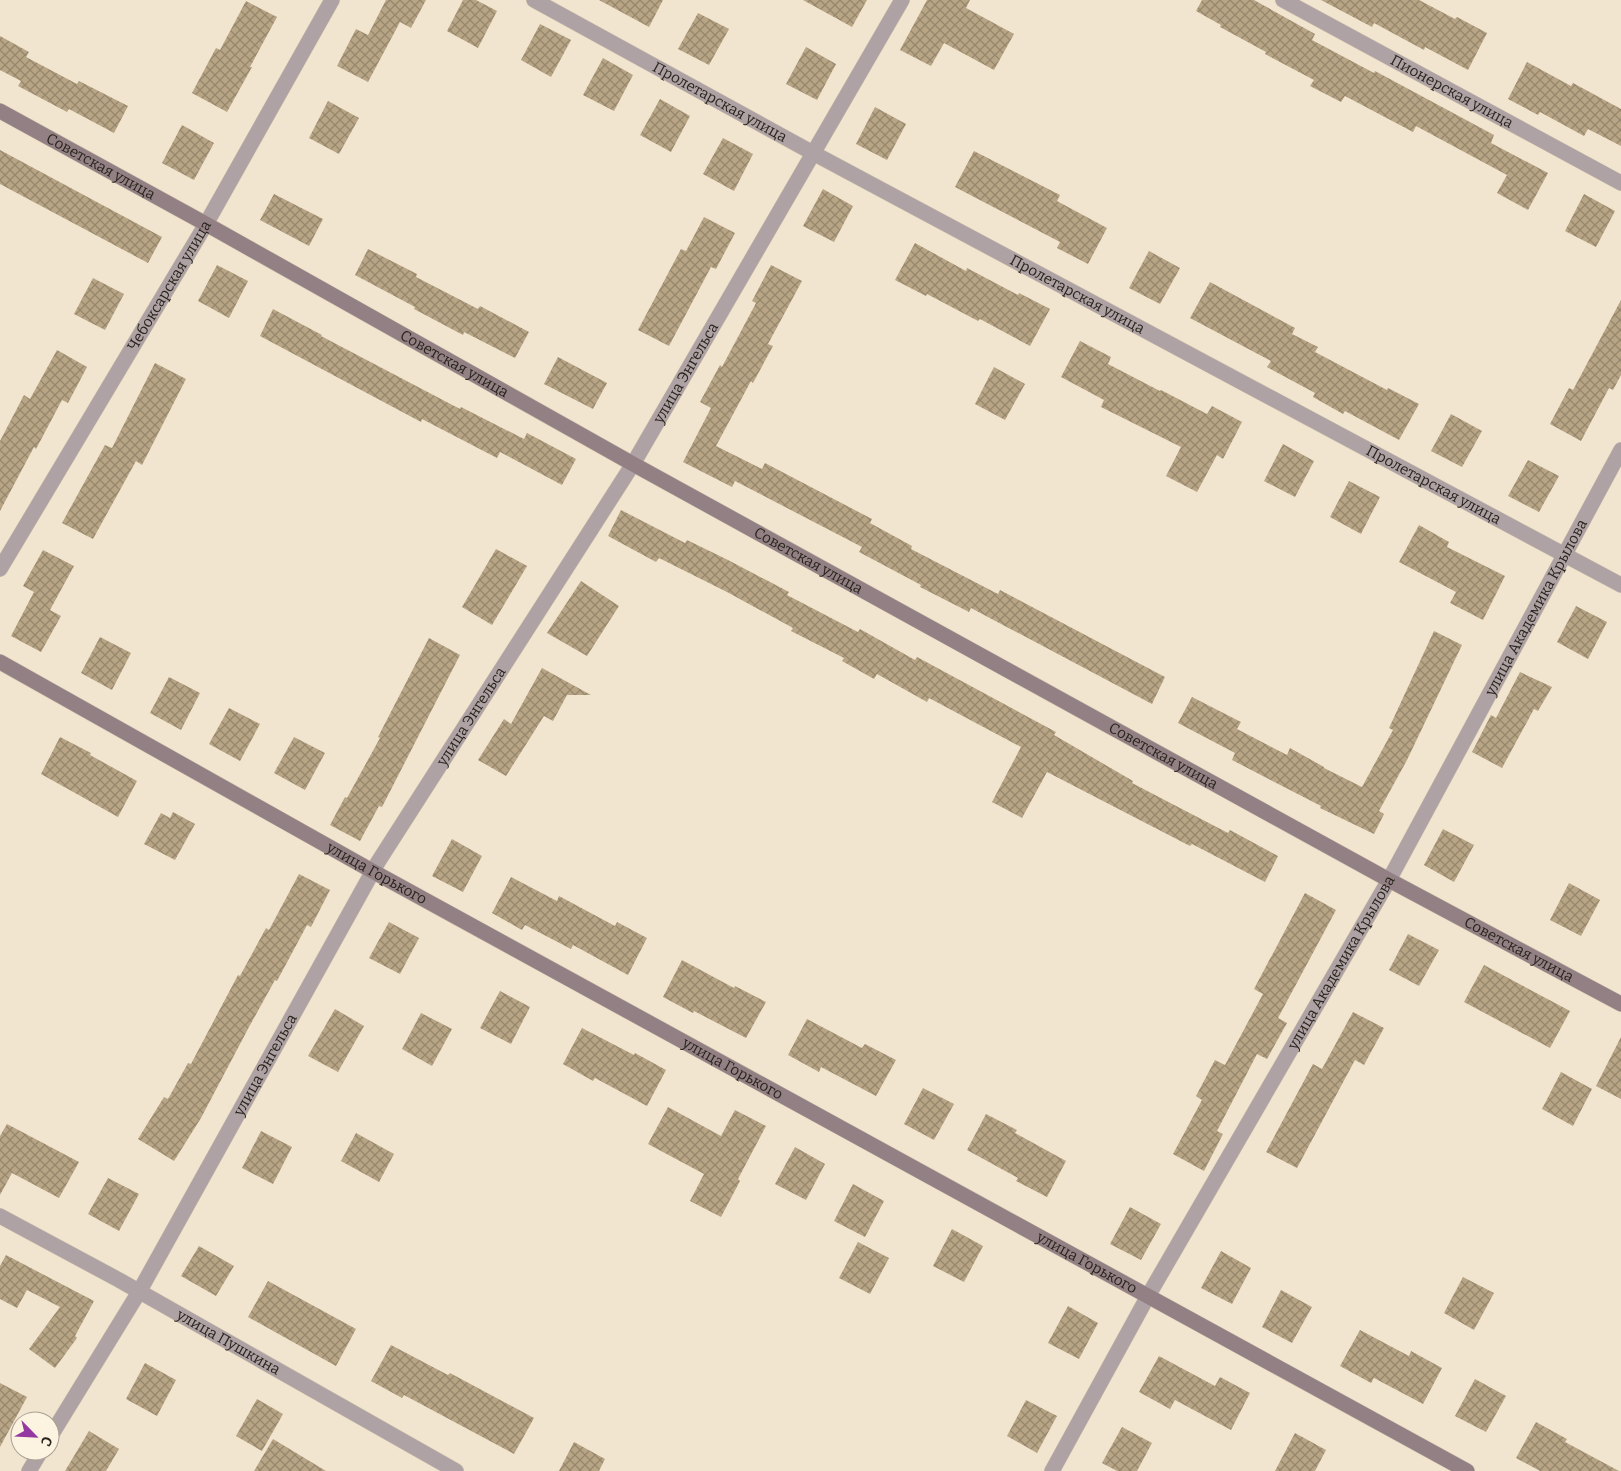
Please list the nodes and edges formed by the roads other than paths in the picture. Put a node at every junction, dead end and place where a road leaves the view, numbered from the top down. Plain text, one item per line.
1 (332, 0) edge
2 (534, 0) edge
3 (902, 0) edge
4 (1283, 0) edge
5 (0, 111) edge
6 (813, 152) junction
7 (1621, 183) edge
8 (206, 224) junction
9 (1621, 450) edge
10 (633, 464) junction
11 (1564, 554) junction
12 (0, 569) edge
13 (1621, 585) edge
14 (0, 662) edge
15 (374, 872) junction
16 (1389, 880) junction
17 (1621, 1004) edge
18 (0, 1216) edge
19 (139, 1292) junction
20 (1148, 1296) junction
21 (60, 1421) edge
22 (456, 1471) edge
23 (1052, 1471) edge
24 (1467, 1471) edge

1 - 8 street, Чебоксарская улица
2 - 6 street, Пролетарская улица
3 - 6 street, улица Энгельса
4 - 7 street, Пионерская улица
5 - 8 street, Советская улица
6 - 10 street, улица Энгельса
6 - 11 street, Пролетарская улица
8 - 10 street, Советская улица
8 - 12 street, Чебоксарская улица
9 - 11 street, улица Академика Крылова
10 - 15 street, улица Энгельса
10 - 16 street, Советская улица
11 - 13 street, Пролетарская улица
11 - 16 street, улица Академика Крылова
14 - 15 street, улица Горького
15 - 19 street, улица Энгельса
15 - 20 street, улица Горького
16 - 17 street, Советская улица
16 - 20 street, улица Академика Крылова
18 - 19 street, улица Пушкина
19 - 21 street, улица Энгельса
19 - 22 street, улица Пушкина
20 - 23 street, улица Академика Крылова
20 - 24 street, улица Горького

